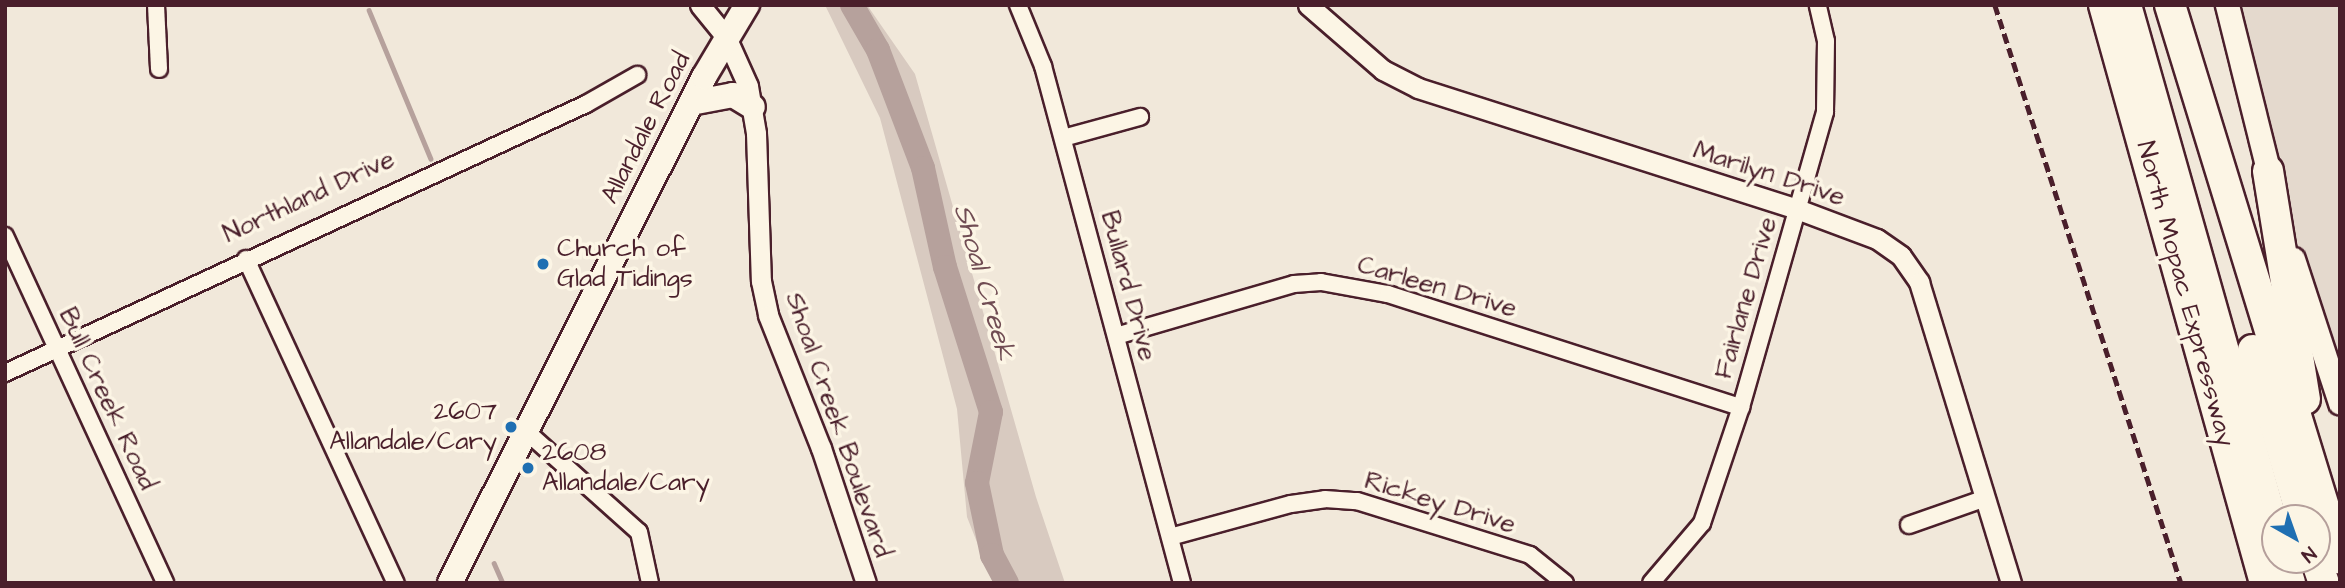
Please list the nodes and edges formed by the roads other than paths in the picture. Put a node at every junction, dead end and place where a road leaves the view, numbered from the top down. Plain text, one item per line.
1 (156, 5) edge
2 (700, 5) edge
3 (747, 5) edge
4 (1018, 5) edge
5 (1308, 5) edge
6 (1818, 5) edge
7 (2104, 5) edge
8 (2126, 5) edge
9 (2153, 5) edge
10 (2170, 5) edge
11 (2227, 5) edge
12 (726, 37) junction
13 (159, 69) dead end
14 (637, 75) dead end
15 (691, 103) junction
16 (753, 107) junction
17 (1140, 117) dead end
18 (1063, 138) junction
19 (2268, 171) junction
20 (1797, 209) junction
21 (5, 236) edge
22 (246, 259) junction
23 (1116, 336) junction
24 (57, 349) junction
25 (5, 373) edge
26 (2340, 403) edge
27 (1741, 407) junction
28 (527, 432) junction
29 (2319, 489) junction
30 (1983, 499) junction
31 (2266, 504) edge
32 (2298, 504) edge
33 (1909, 525) dead end
34 (1170, 537) junction
35 (2340, 559) edge
36 (165, 583) edge
37 (396, 583) edge
38 (450, 583) edge
39 (650, 583) edge
40 (866, 583) edge
41 (1182, 583) edge
42 (1565, 583) edge
43 (1651, 583) edge
44 (2011, 583) edge
45 (2265, 583) edge

1 - 13 street
2 - 12 street, Shoal Creek Boulevard
3 - 12 main road
4 - 18 street, Bullard Drive
5 - 20 street, Marilyn Drive
6 - 20 street, Fairlane Drive
7 - 45 highway, North Mopac Expressway
8 - 31 highway
9 - 32 highway
10 - 29 highway
11 - 19 main road
12 - 15 main road, Allandale Road
12 - 16 street, Shoal Creek Boulevard
14 - 22 street, Northland Drive
15 - 16 main road
15 - 28 main road, Allandale Road
16 - 40 street, Shoal Creek Boulevard
17 - 18 street
18 - 23 street, Bullard Drive
19 - 26 main road
19 - 29 highway
20 - 27 street, Fairlane Drive
20 - 30 street, Marilyn Drive
21 - 24 street, Bull Creek Road
22 - 24 street, Northland Drive
22 - 37 street
23 - 27 street, Carleen Drive
23 - 34 street, Bullard Drive
24 - 25 street, Northland Drive
24 - 36 street, Bull Creek Road
27 - 43 street, Fairlane Drive
28 - 38 main road, Allandale Road
28 - 39 street
29 - 35 highway
30 - 33 street
30 - 44 street, Marilyn Drive
34 - 41 street, Bullard Drive
34 - 42 street, Rickey Drive

